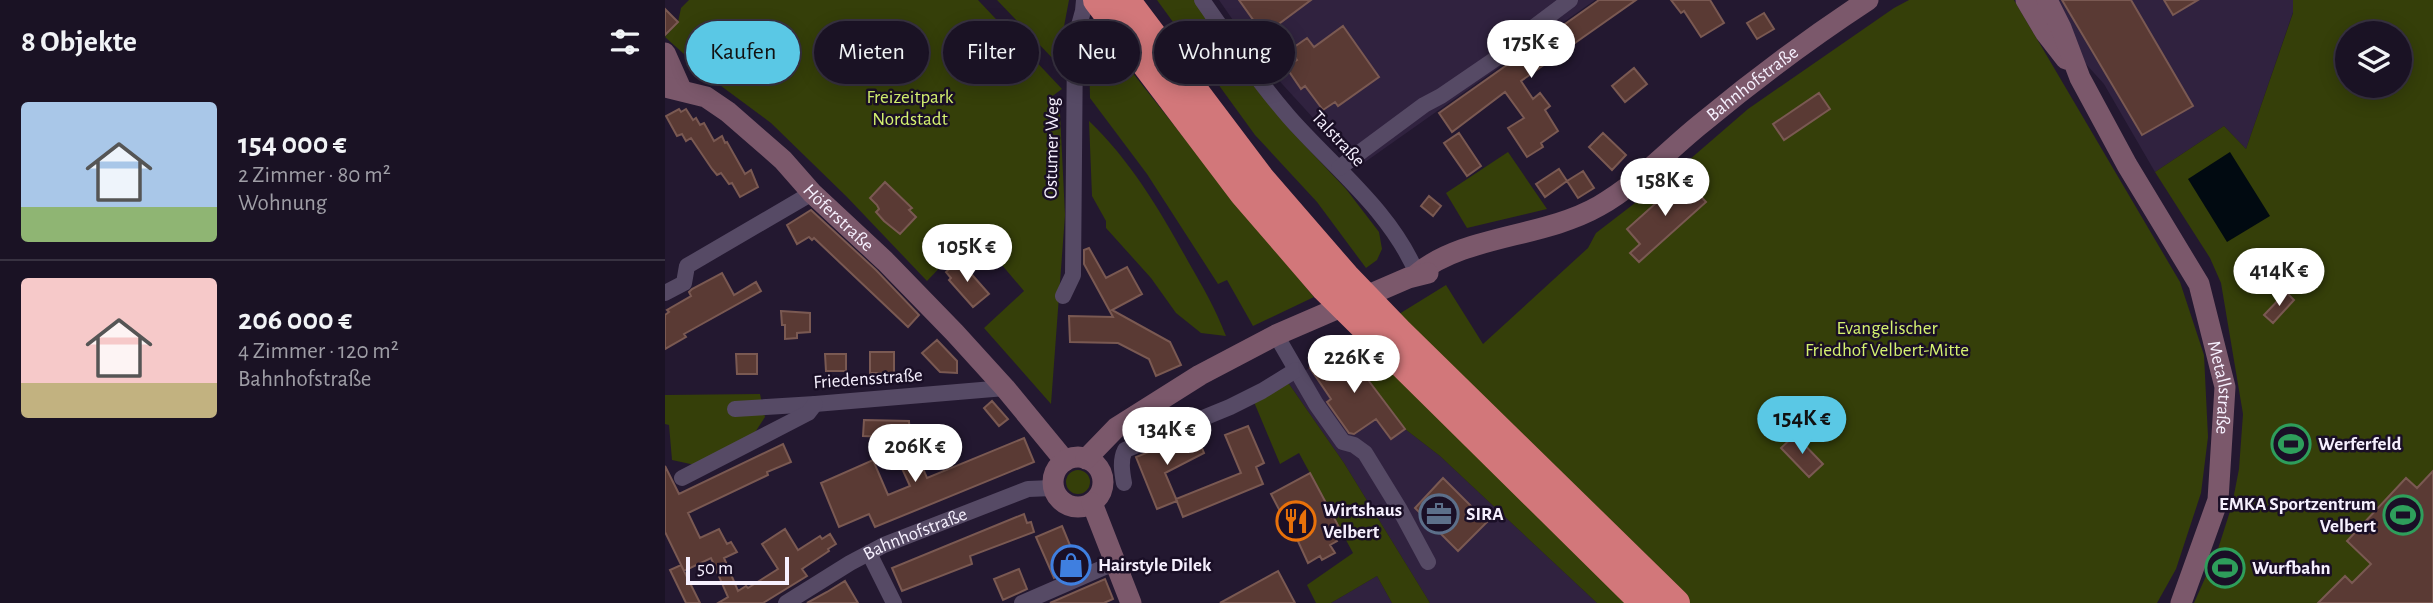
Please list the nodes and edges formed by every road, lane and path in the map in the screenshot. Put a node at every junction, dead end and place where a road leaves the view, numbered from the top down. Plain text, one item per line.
1 (1084, 0) edge
2 (1097, 0) edge
3 (1126, 0) edge
4 (1202, 0) edge
5 (1570, 0) edge
6 (1868, 0) edge
7 (2026, 0) edge
8 (2047, 0) edge
9 (665, 53) edge
10 (2080, 78) junction
11 (673, 88) edge
12 (1339, 168) junction
13 (812, 192) junction
14 (1417, 274) junction
15 (1335, 282) junction
16 (665, 293) edge
17 (1063, 296) dead end
18 (1276, 335) junction
19 (1387, 336) junction
20 (1296, 370) junction
21 (1005, 388) junction
22 (815, 404) junction
23 (735, 409) dead end
24 (1083, 464) junction
25 (682, 478) dead end
26 (1124, 483) dead end
27 (1052, 488) junction
28 (1092, 503) junction
29 (869, 553) junction
30 (1428, 562) dead end
31 (1114, 563) junction
32 (2180, 601) edge
33 (786, 603) edge
34 (894, 603) edge
35 (1022, 603) edge
36 (1131, 603) edge
37 (1644, 603) edge
38 (1676, 603) edge

1 - 17 street, Ostumer Weg
2 - 15 highway
3 - 15 highway
4 - 12 street, Talstraße
5 - 12 street
6 - 14 street, Bahnhofstraße
7 - 10 street, Metallstraße
8 - 10 street, Metallstraße
9 - 11 street, Höferstraße
10 - 32 street, Metallstraße
11 - 13 street, Höferstraße
12 - 14 street, Talstraße
13 - 16 street
13 - 21 street, Höferstraße
14 - 18 street, Bahnhofstraße
15 - 19 highway
18 - 20 street
18 - 24 street, Bahnhofstraße
19 - 37 highway
19 - 38 highway
20 - 26 street
20 - 30 street
21 - 22 street, Friedensstraße
21 - 24 street, Höferstraße
22 - 23 street, Friedensstraße
22 - 25 street
24 - 27 street
24 - 28 street
27 - 28 street
27 - 29 street, Bahnhofstraße
28 - 31 street
29 - 33 street, Bahnhofstraße
29 - 34 street
31 - 35 street
31 - 36 street

